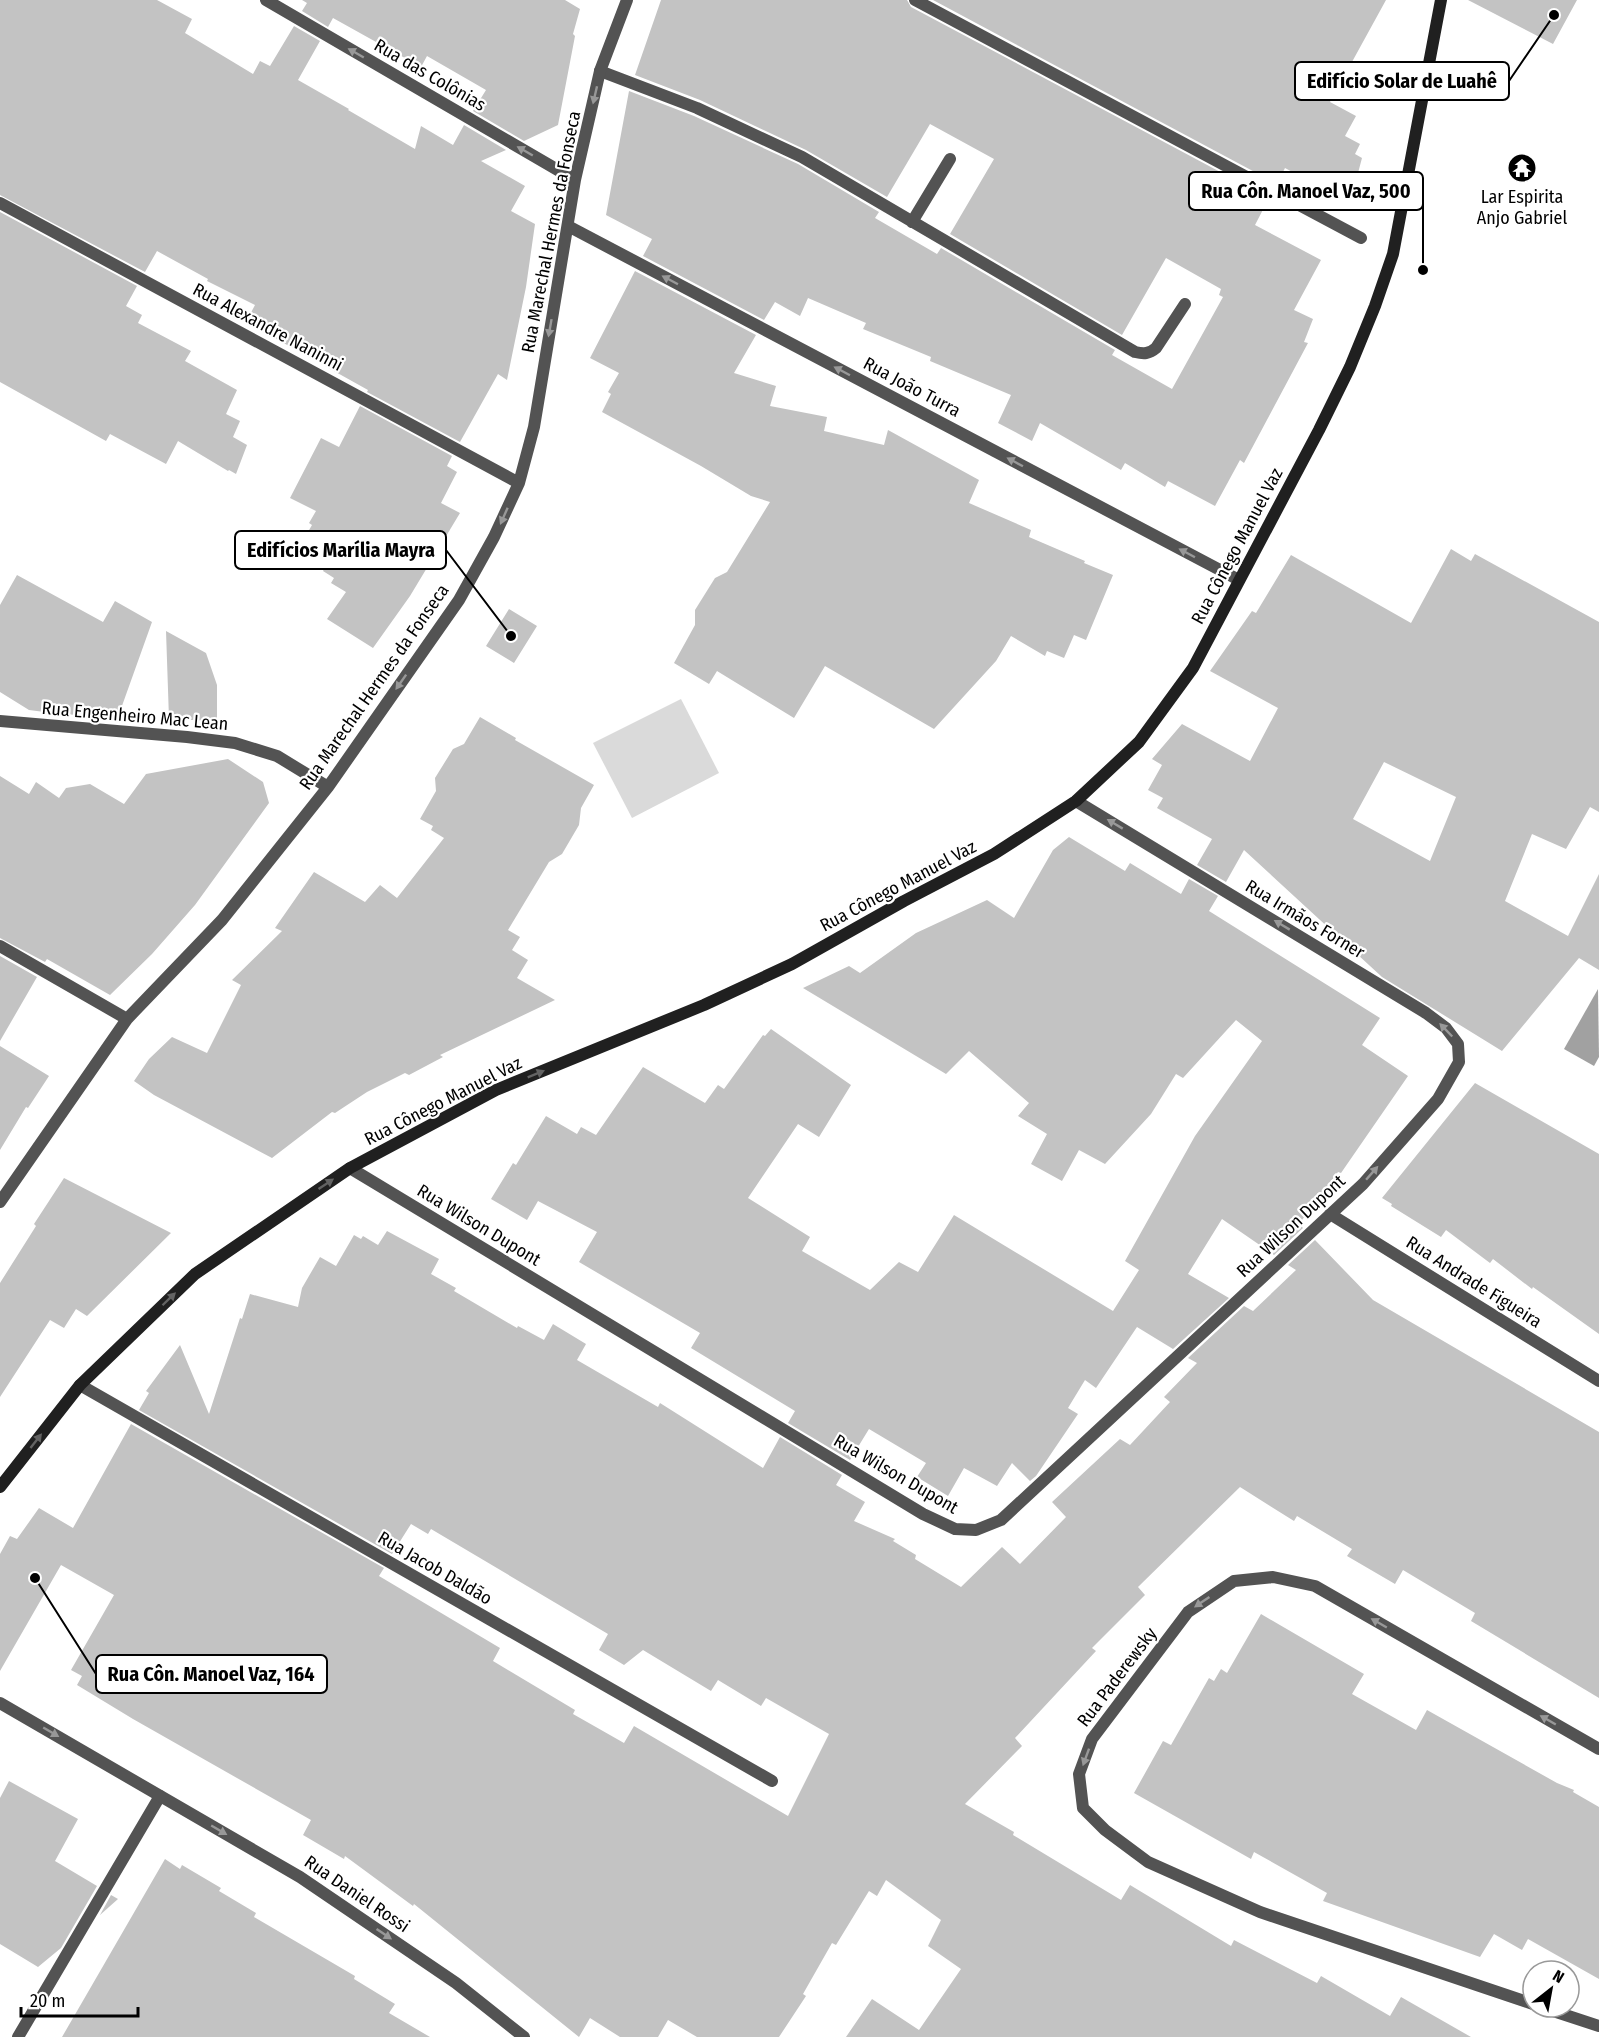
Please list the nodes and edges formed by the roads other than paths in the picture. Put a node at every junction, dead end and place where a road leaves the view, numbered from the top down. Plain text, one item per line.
1 (266, 0) edge
2 (627, 0) edge
3 (915, 0) edge
4 (1441, 0) edge
5 (600, 71) junction
6 (950, 159) dead end
7 (576, 180) junction
8 (0, 203) edge
9 (912, 222) junction
10 (568, 226) junction
11 (1361, 237) dead end
12 (1185, 304) dead end
13 (519, 483) junction
14 (1239, 580) junction
15 (0, 721) edge
16 (328, 786) junction
17 (1076, 801) junction
18 (0, 946) edge
19 (127, 1019) junction
20 (1437, 1099) joint
21 (350, 1168) junction
22 (0, 1202) edge
23 (1330, 1214) junction
24 (1599, 1381) edge
25 (80, 1385) junction
26 (0, 1487) edge
27 (0, 1702) edge
28 (1599, 1749) edge
29 (772, 1781) dead end
30 (160, 1796) junction
31 (1521, 2000) edge
32 (1578, 2019) edge
33 (1599, 2026) edge
34 (18, 2037) edge
35 (524, 2037) edge

7 -> 1 street, Rua das Colônias
2 - 5 street, Rua Marechal Hermes da Fonseca
3 - 11 street
4 - 14 street, Rua Cônego Manuel Vaz
5 -> 7 street, Rua Marechal Hermes da Fonseca
5 - 9 street
6 - 9 street
7 - 10 street, Rua Marechal Hermes da Fonseca
8 - 13 street, Rua Alexandre Naninni
9 - 12 street
10 -> 13 street, Rua Marechal Hermes da Fonseca
14 -> 10 street, Rua João Turra
13 -> 16 street, Rua Marechal Hermes da Fonseca
14 - 17 street, Rua Cônego Manuel Vaz
15 - 16 street, Rua Engenheiro Mac Lean
16 - 19 street, Rua Marechal Hermes da Fonseca
20 -> 17 street, Rua Irmãos Forner
21 -> 17 street, Rua Cônego Manuel Vaz
18 - 19 street
19 - 22 street, Rua Marechal Hermes da Fonseca
23 -> 20 street, Rua Wilson Dupont
21 - 23 street, Rua Wilson Dupont
25 -> 21 street, Rua Cônego Manuel Vaz
23 - 24 street, Rua Andrade Figueira
26 -> 25 street, Rua Cônego Manuel Vaz
25 - 29 street, Rua Jacob Daldão
27 -> 30 street, Rua Daniel Rossi
28 -> 31 street, Rua Paderewsky
30 - 34 street
30 -> 35 street, Rua Daniel Rossi
32 - 33 street

